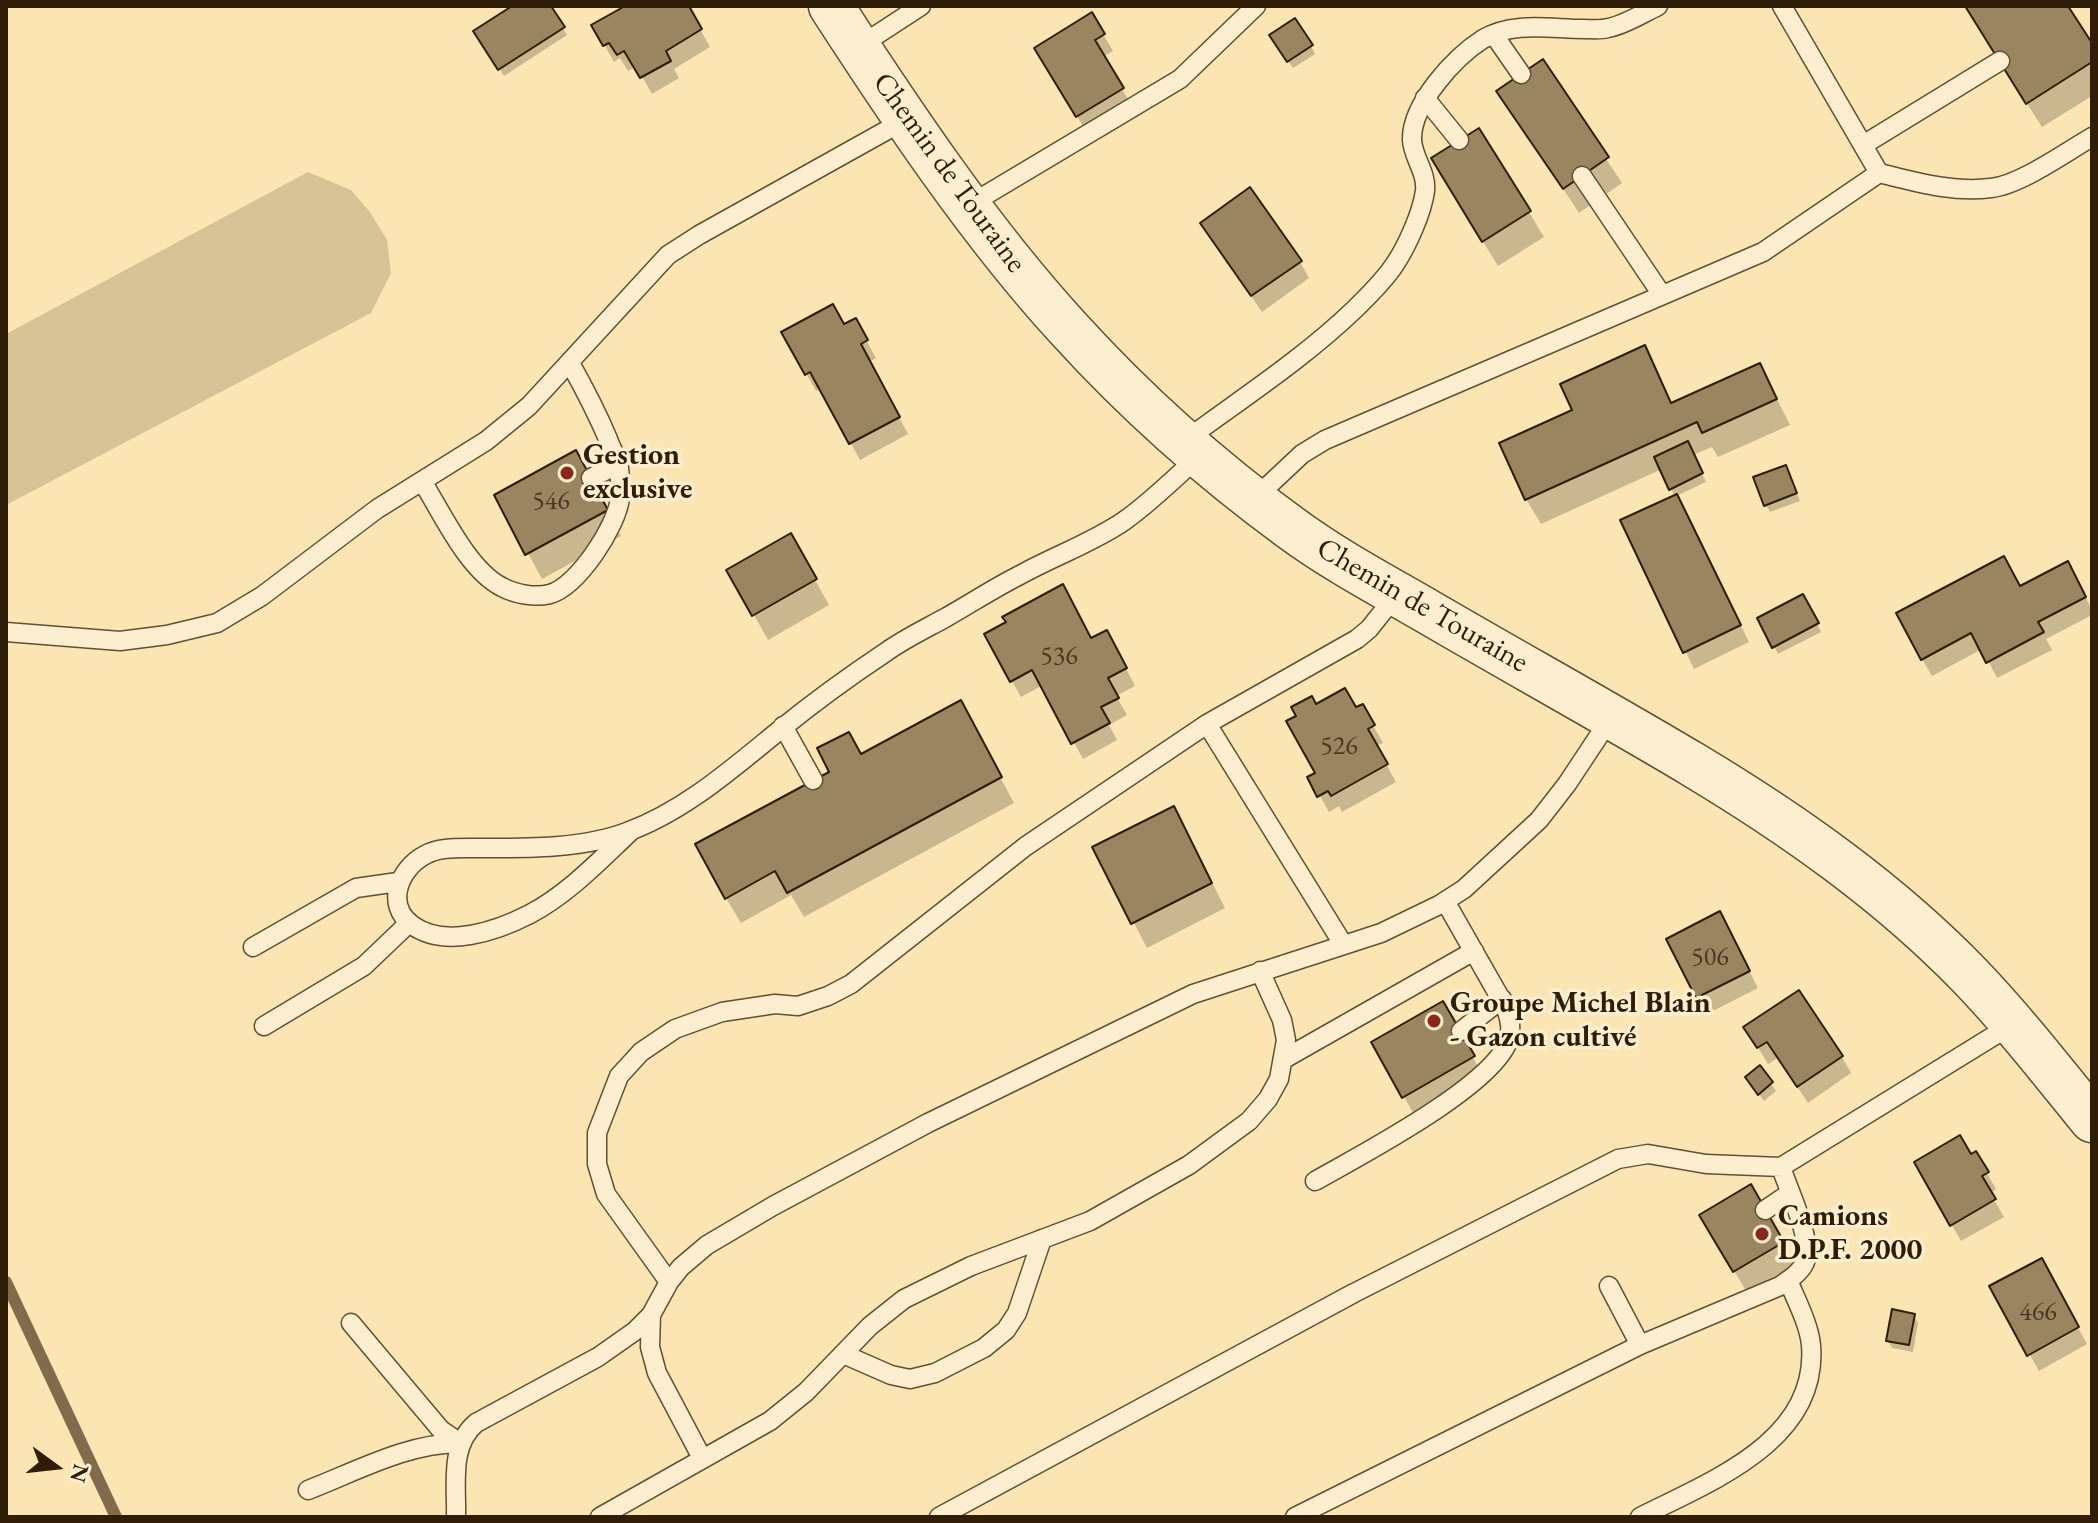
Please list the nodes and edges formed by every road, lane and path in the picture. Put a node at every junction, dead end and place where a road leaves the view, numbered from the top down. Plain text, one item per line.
1 (831, 6) edge
2 (921, 6) edge
3 (1256, 6) edge
4 (1658, 6) edge
5 (1782, 6) edge
6 (1494, 35) junction
7 (858, 47) junction
8 (2000, 61) dead end
9 (1521, 74) dead end
10 (1425, 98) junction
11 (907, 119) junction
12 (2092, 137) edge
13 (1459, 140) dead end
14 (1863, 145) junction
15 (1879, 173) junction
16 (1582, 176) dead end
17 (969, 205) junction
18 (1662, 295) junction
19 (570, 363) junction
20 (1191, 449) junction
21 (619, 464) junction
22 (591, 478) dead end
23 (422, 481) junction
24 (1253, 500) junction
25 (1397, 594) junction
26 (6, 632) edge
27 (1612, 716) junction
28 (1207, 724) junction
29 (783, 726) junction
30 (813, 780) dead end
31 (630, 832) junction
32 (398, 882) junction
33 (1445, 901) junction
34 (409, 923) junction
35 (1343, 944) junction
36 (253, 947) dead end
37 (1474, 951) junction
38 (1260, 971) junction
39 (1502, 999) junction
40 (2013, 1024) junction
41 (264, 1026) dead end
42 (1461, 1031) dead end
43 (1284, 1059) junction
44 (2092, 1120) edge
45 (1781, 1167) junction
46 (1315, 1181) dead end
47 (1790, 1193) junction
48 (1765, 1210) dead end
49 (1042, 1239) junction
50 (1788, 1280) junction
51 (669, 1282) junction
52 (1609, 1286) dead end
53 (651, 1315) junction
54 (351, 1323) dead end
55 (1640, 1345) junction
56 (843, 1354) junction
57 (460, 1443) junction
58 (702, 1458) junction
59 (308, 1490) dead end
60 (456, 1517) edge
61 (600, 1517) edge
62 (939, 1517) edge
63 (1295, 1517) edge
64 (1640, 1517) edge

1 - 7 street, Chemin de Touraine
2 - 7 lane
3 - 17 lane
4 - 6 lane
5 - 14 lane
6 - 9 lane
6 - 10 lane
7 - 11 street, Chemin de Touraine
8 - 14 lane
10 - 13 lane
10 - 20 lane
11 - 17 street, Chemin de Touraine
11 - 19 lane
12 - 15 lane
14 - 15 lane
15 - 18 lane
16 - 18 lane
17 - 20 street, Chemin de Touraine
18 - 24 lane
19 - 21 lane
19 - 23 lane
20 - 24 street, Chemin de Touraine
20 - 29 lane
21 - 22 lane
21 - 23 lane
23 - 26 lane
24 - 25 street, Chemin de Touraine
25 - 27 street, Chemin de Touraine
25 - 28 lane
27 - 33 lane
27 - 40 street, Chemin de Touraine
28 - 35 lane
28 - 51 lane
29 - 30 lane
29 - 31 lane
31 - 32 lane
31 - 34 lane
32 - 34 lane
32 - 36 lane
33 - 35 lane
33 - 37 lane
34 - 41 lane
35 - 38 lane
37 - 39 lane
37 - 43 lane
38 - 43 lane
38 - 51 lane
39 - 42 lane
39 - 46 lane
40 - 44 street, Chemin de Touraine
40 - 45 lane
43 - 49 lane
45 - 47 lane
45 - 62 lane
47 - 48 lane
47 - 50 lane
49 - 56 lane
49 - 56 lane
50 - 55 lane
50 - 64 lane
51 - 53 lane
52 - 55 lane
53 - 57 lane
53 - 58 lane
54 - 57 lane
55 - 63 lane
56 - 58 lane
57 - 59 lane
57 - 60 lane
58 - 61 lane

